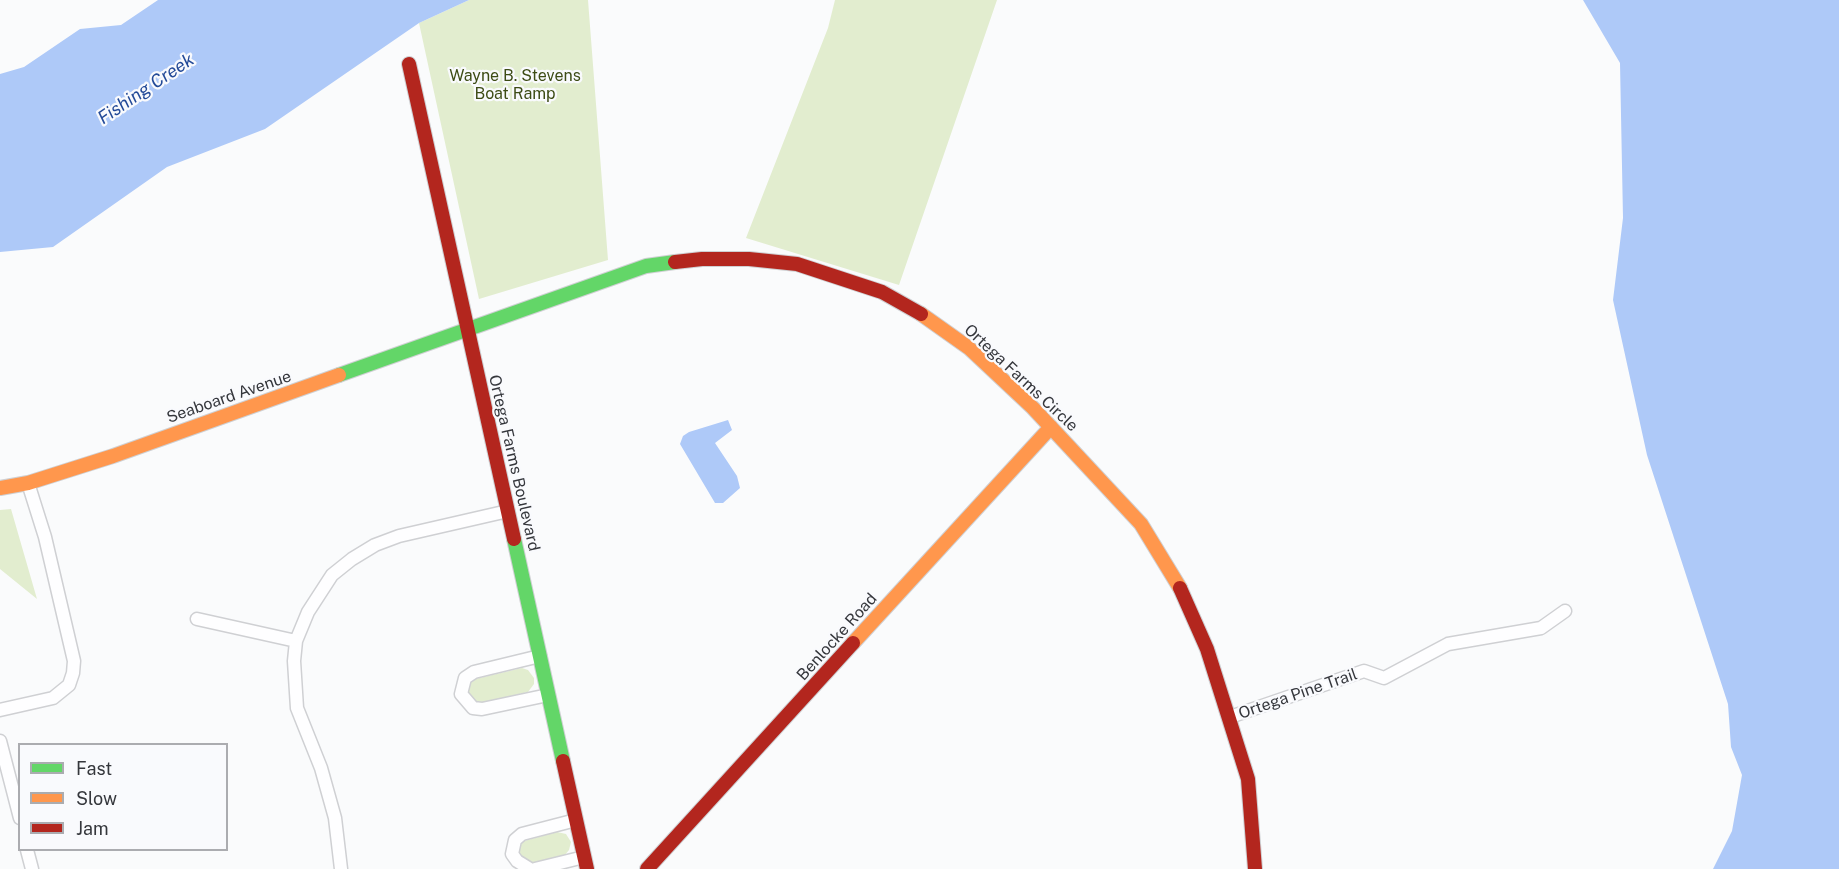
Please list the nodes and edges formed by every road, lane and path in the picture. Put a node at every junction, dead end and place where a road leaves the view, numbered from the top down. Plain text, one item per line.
1 (409, 64) dead end
2 (468, 331) junction
3 (1051, 426) junction
4 (28, 483) junction
5 (0, 488) edge
6 (508, 511) junction
7 (1565, 611) dead end
8 (197, 619) dead end
9 (296, 641) junction
10 (540, 656) junction
11 (548, 695) junction
12 (0, 710) edge
13 (1230, 717) junction
14 (0, 741) edge
15 (18, 810) edge
16 (576, 820) junction
17 (28, 851) edge
18 (585, 863) edge
19 (32, 869) edge
20 (340, 869) edge
21 (530, 869) edge
22 (535, 869) edge
23 (646, 869) edge
24 (1254, 869) edge

1 - 2 street, Ortega Farms Boulevard
2 - 3 street, Ortega Farms Circle
2 - 4 street, Seaboard Avenue
2 - 6 street, Ortega Farms Boulevard
3 - 13 street, Ortega Farms Circle
3 - 23 street, Benlocke Road
4 - 5 street, Seaboard Avenue
4 - 12 street
6 - 9 street
6 - 10 street, Ortega Farms Boulevard
7 - 13 street, Ortega Pine Trail
8 - 9 street
9 - 20 street
10 - 11 street, Ortega Farms Boulevard
10 - 11 street
11 - 16 street, Ortega Farms Boulevard
13 - 24 street, Ortega Farms Circle
14 - 15 street
16 - 18 street, Ortega Farms Boulevard
16 - 21 street
17 - 19 street
18 - 22 street

